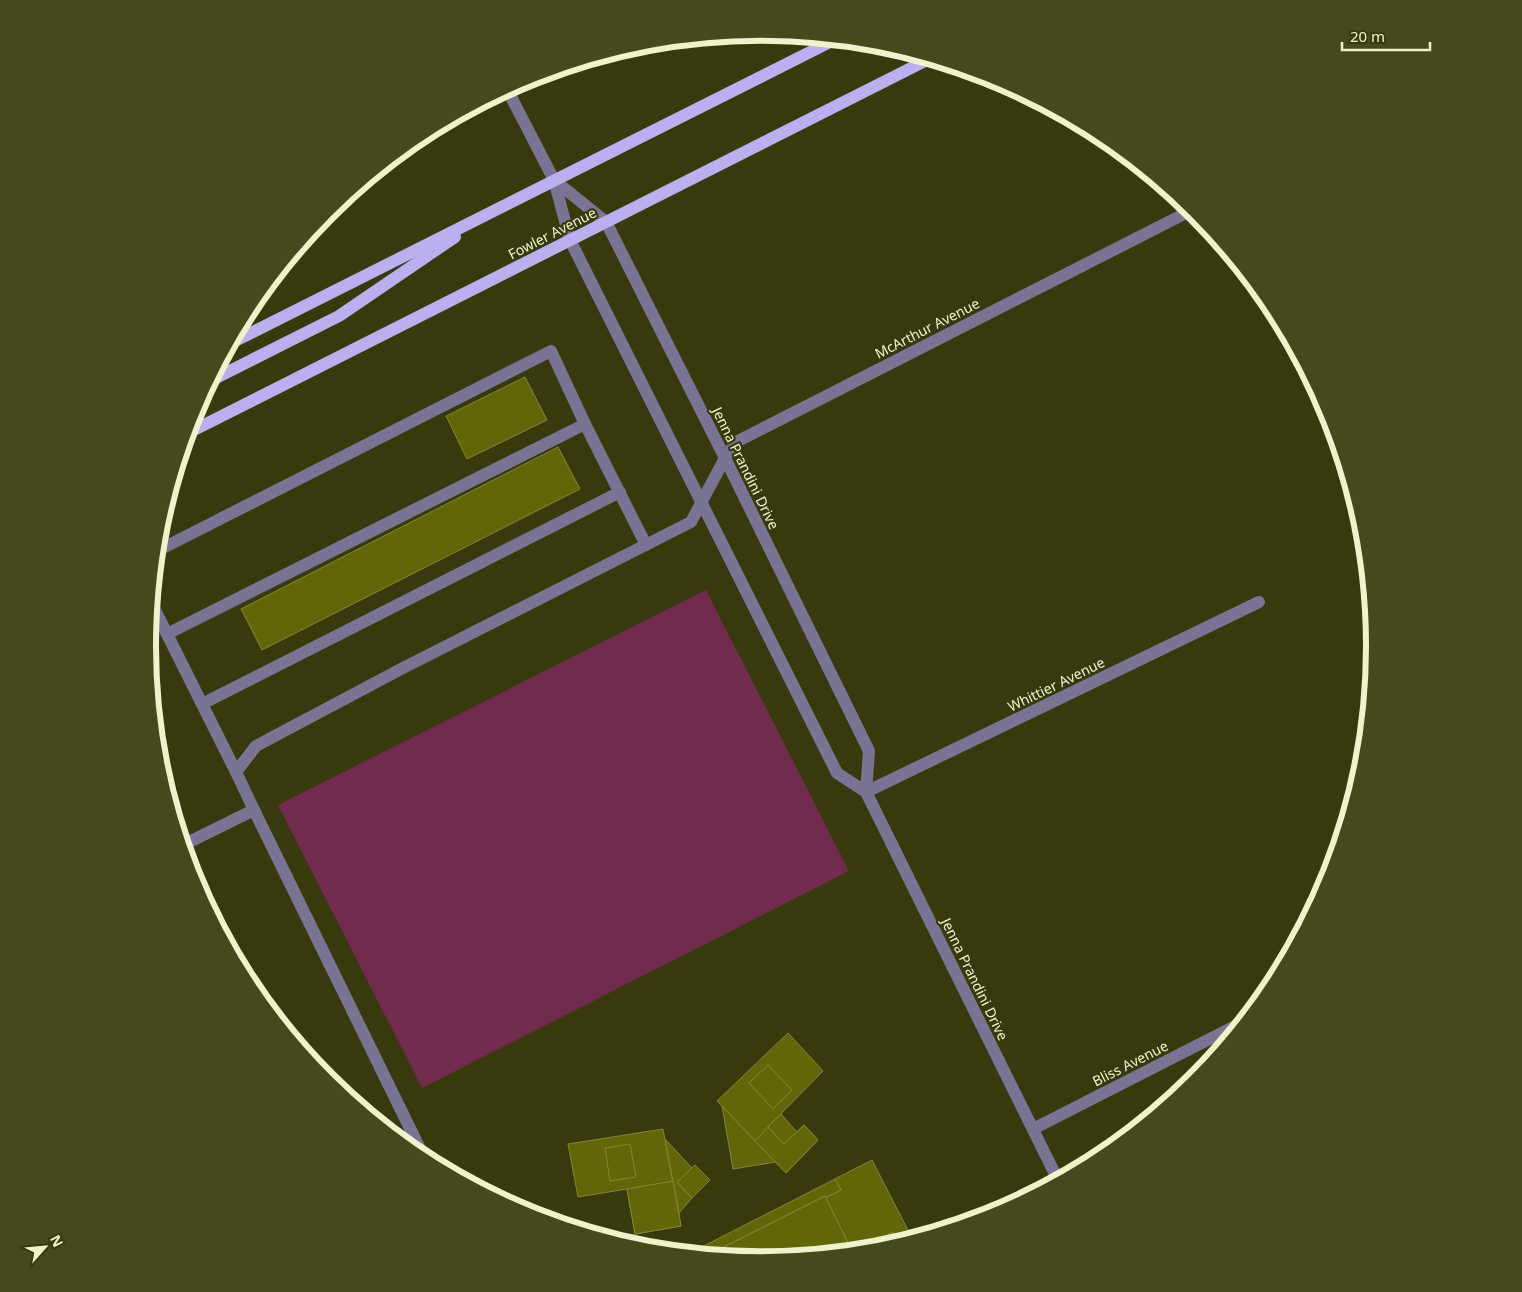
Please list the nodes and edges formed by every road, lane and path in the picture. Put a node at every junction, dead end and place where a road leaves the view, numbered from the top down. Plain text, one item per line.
1 (824, 45) edge
2 (921, 63) edge
3 (511, 96) edge
4 (554, 180) junction
5 (498, 208) junction
6 (1185, 214) edge
7 (606, 222) junction
8 (570, 240) junction
9 (241, 337) edge
10 (221, 376) edge
11 (585, 424) junction
12 (197, 429) edge
13 (725, 458) junction
14 (620, 492) junction
15 (702, 500) junction
16 (646, 545) junction
17 (165, 547) edge
18 (1258, 602) dead end
19 (158, 615) edge
20 (167, 634) junction
21 (202, 704) junction
22 (236, 772) junction
23 (866, 792) junction
24 (254, 810) junction
25 (189, 842) edge
26 (1229, 1029) edge
27 (1033, 1129) junction
28 (417, 1144) edge
29 (1055, 1174) edge

1 - 4 main road
2 - 7 main road, Fowler Avenue
3 - 4 street
4 - 5 main road
4 - 7 street, Jenna Prandini Drive
4 - 8 street
5 - 9 main road
5 - 10 main road
6 - 13 street, McArthur Avenue
7 - 8 main road, Fowler Avenue
7 - 13 street, Jenna Prandini Drive
8 - 12 main road, Fowler Avenue
8 - 15 street
11 - 14 street
11 - 17 street
11 - 20 street
13 - 15 street, McArthur Avenue
13 - 23 street, Jenna Prandini Drive
14 - 16 street
14 - 21 street
15 - 16 street, McArthur Avenue
15 - 23 street
16 - 22 street, McArthur Avenue
18 - 23 street, Whittier Avenue
19 - 20 street
20 - 21 street
21 - 22 street
22 - 24 street
23 - 27 street, Jenna Prandini Drive
24 - 25 street
24 - 28 street
26 - 27 street, Bliss Avenue
27 - 29 street, Jenna Prandini Drive

